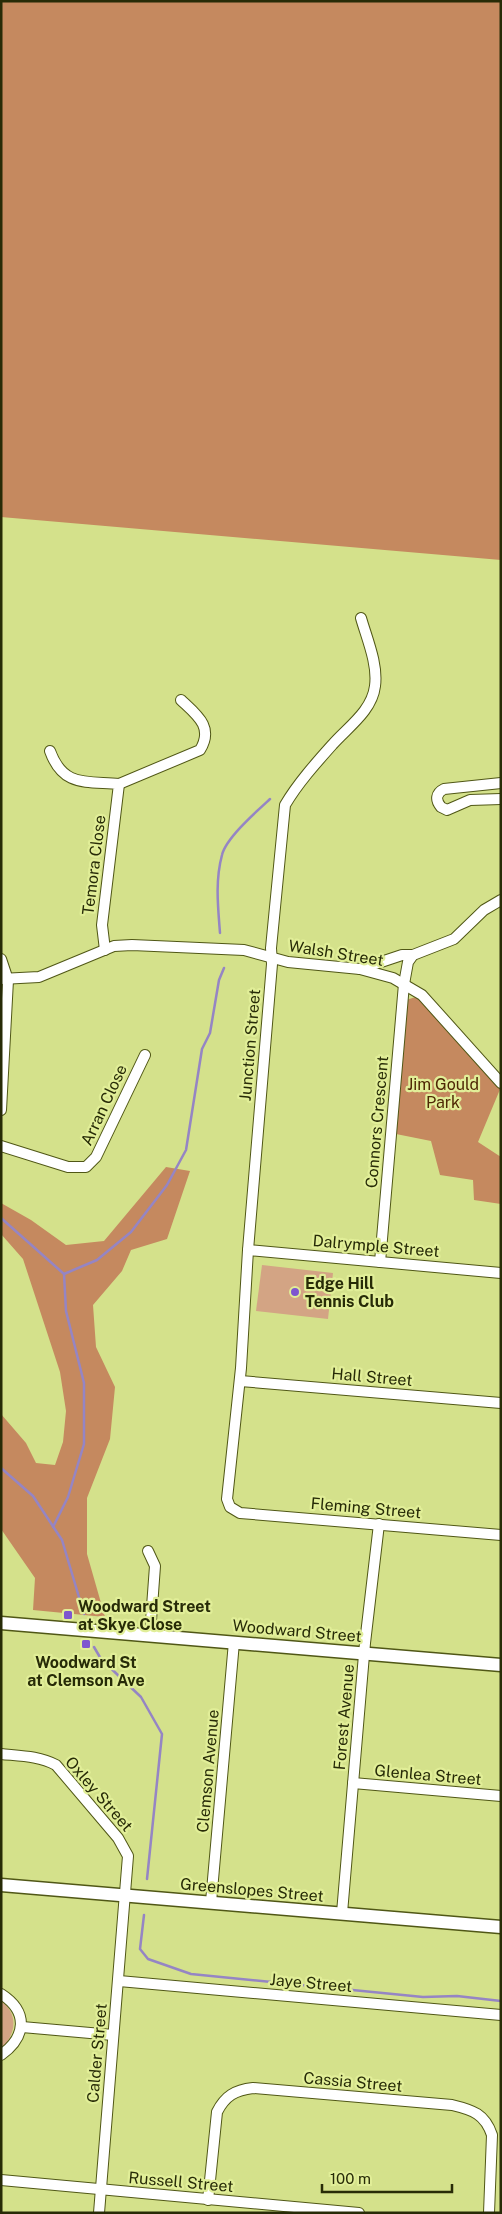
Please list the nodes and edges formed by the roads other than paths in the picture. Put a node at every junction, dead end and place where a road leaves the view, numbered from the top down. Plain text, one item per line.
1 (360, 618) dead end
2 (181, 700) dead end
3 (50, 751) dead end
4 (501, 783) edge
5 (119, 784) junction
6 (501, 799) edge
7 (501, 900) edge
8 (105, 950) junction
9 (413, 955) junction
10 (272, 957) junction
11 (1, 959) edge
12 (360, 969) junction
13 (5, 979) edge
14 (404, 984) junction
15 (145, 1055) dead end
16 (501, 1083) edge
17 (1, 1110) edge
18 (1, 1146) edge
19 (248, 1250) junction
20 (380, 1262) junction
21 (501, 1272) edge
22 (240, 1380) junction
23 (501, 1403) edge
24 (230, 1506) joint
25 (379, 1524) junction
26 (501, 1535) edge
27 (148, 1551) dead end
28 (1, 1623) edge
29 (150, 1634) junction
30 (234, 1642) junction
31 (364, 1653) junction
32 (501, 1665) edge
33 (1, 1754) edge
34 (353, 1783) junction
35 (501, 1796) edge
36 (1, 1885) edge
37 (126, 1895) junction
38 (211, 1902) junction
39 (342, 1913) junction
40 (501, 1927) edge
41 (119, 1980) junction
42 (1, 1994) edge
43 (501, 2015) edge
44 (22, 2027) junction
45 (114, 2035) junction
46 (1, 2055) edge
47 (1, 2180) edge
48 (101, 2190) junction
49 (208, 2200) junction
50 (343, 2212) edge
51 (99, 2213) edge
52 (359, 2213) edge
53 (489, 2213) edge

1 - 10 street, Junction Street
2 - 5 street
3 - 5 street
4 - 6 street
5 - 8 street, Temora Close
7 - 9 street
8 - 10 street, Walsh Street
8 - 13 street, Walsh Street
9 - 12 street
9 - 14 street, Connors Crescent
10 - 12 street, Walsh Street
10 - 19 street, Junction Street
11 - 13 street
12 - 14 street, Walsh Street
13 - 17 street
14 - 16 street, Walsh Street
14 - 20 street, Connors Crescent
15 - 18 street, Arran Close
19 - 20 street, Dalrymple Street
19 - 22 street, Junction Street
20 - 21 street, Dalrymple Street
22 - 23 street, Hall Street
22 - 24 street, Junction Street
24 - 25 street, Fleming Street
25 - 26 street, Fleming Street
25 - 31 street, Forest Avenue
27 - 29 street
28 - 29 street, Woodward Street
29 - 30 street, Woodward Street
30 - 31 street, Woodward Street
30 - 38 street, Clemson Avenue
31 - 32 street, Woodward Street
31 - 34 street, Forest Avenue
33 - 37 street, Oxley Street
34 - 35 street, Glenlea Street
34 - 39 street, Forest Avenue
36 - 37 street, Greenslopes Street
37 - 38 street, Greenslopes Street
37 - 41 street, Calder Street
38 - 39 street, Greenslopes Street
39 - 40 street, Greenslopes Street
41 - 43 street, Jaye Street
41 - 45 street, Calder Street
42 - 44 street
44 - 45 street
44 - 46 street
45 - 48 street, Calder Street
47 - 48 street, Russell Street
48 - 49 street, Russell Street
48 - 51 street, Calder Street
49 - 50 street, Russell Street
49 - 53 street, Cassia Street
50 - 52 street, Russell Street

